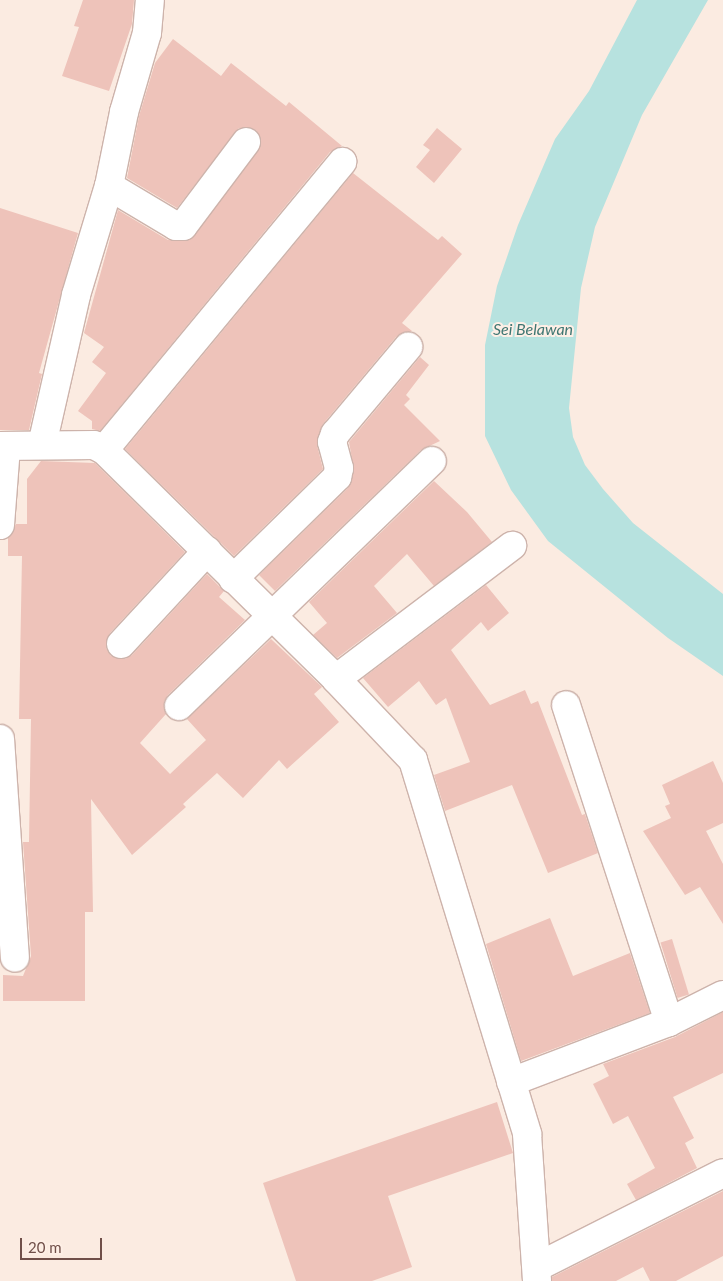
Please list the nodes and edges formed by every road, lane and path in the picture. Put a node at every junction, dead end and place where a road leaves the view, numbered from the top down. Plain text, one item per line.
1 (150, 0) edge
2 (246, 142) dead end
3 (342, 162) dead end
4 (109, 186) junction
5 (408, 347) dead end
6 (42, 445) junction
7 (3, 446) edge
8 (104, 450) junction
9 (432, 461) dead end
10 (0, 525) edge
11 (512, 546) dead end
12 (207, 551) junction
13 (233, 579) junction
14 (271, 616) junction
15 (121, 644) dead end
16 (336, 679) junction
17 (566, 705) dead end
18 (180, 706) dead end
19 (0, 739) edge
20 (15, 957) dead end
21 (723, 995) edge
22 (669, 1022) junction
23 (512, 1082) junction
24 (723, 1173) edge
25 (537, 1274) edge

1 - 4 street
2 - 4 street
3 - 8 street
4 - 6 street
5 - 13 street
6 - 7 street
6 - 8 street
7 - 10 street
8 - 12 street
9 - 14 street
11 - 16 street
12 - 13 street
12 - 15 street
13 - 14 street
14 - 16 street
14 - 18 street
16 - 23 street
17 - 22 street
19 - 20 street
21 - 22 street
22 - 23 street
23 - 25 street
24 - 25 street

